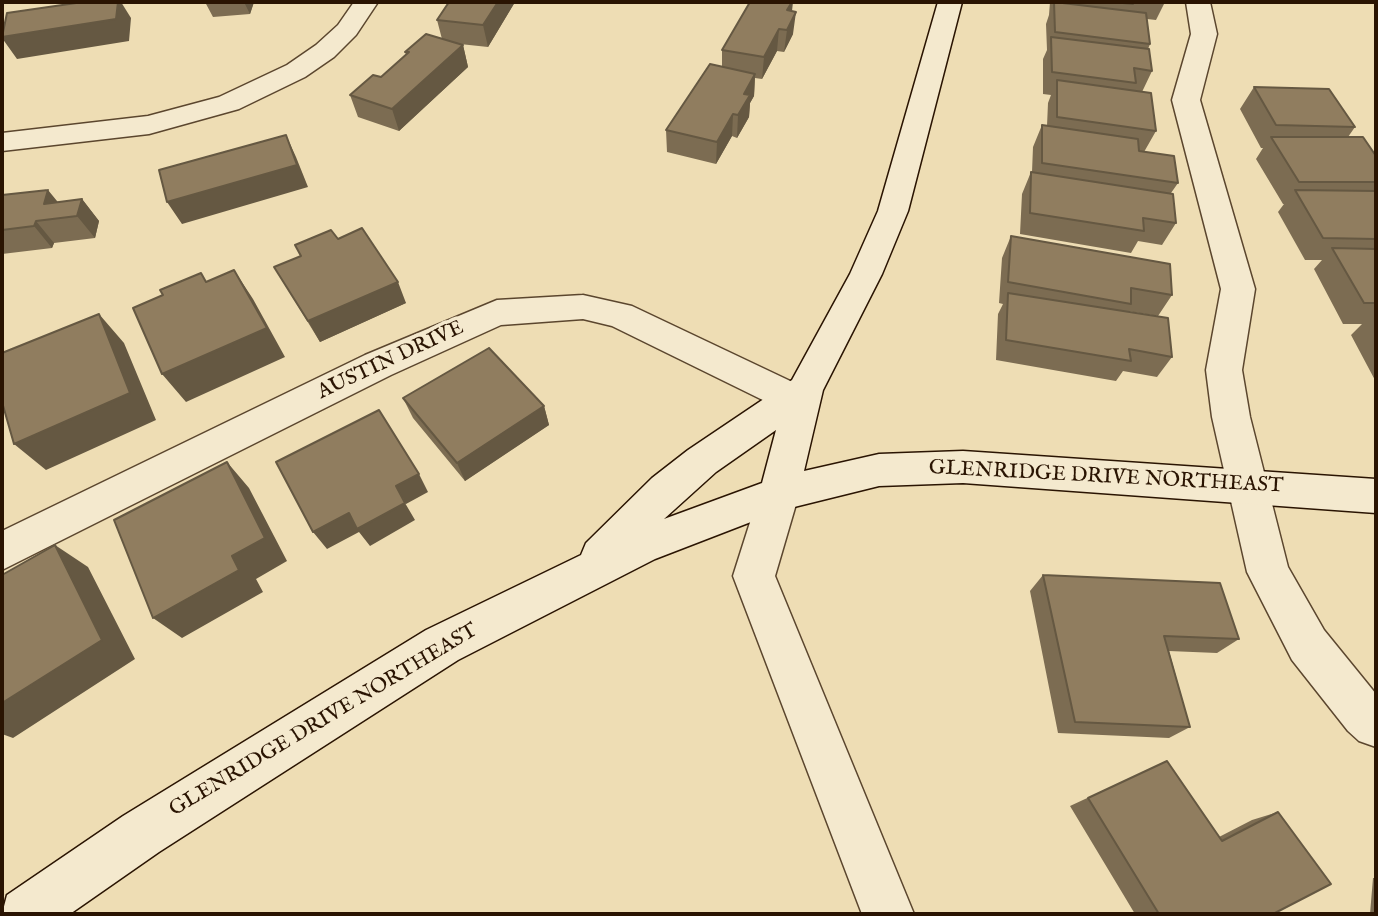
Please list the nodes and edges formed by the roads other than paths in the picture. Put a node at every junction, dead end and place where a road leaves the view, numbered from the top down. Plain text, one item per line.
1 (366, 2) edge
2 (950, 2) edge
3 (1198, 2) edge
4 (2, 142) edge
5 (798, 394) junction
6 (1247, 485) junction
7 (779, 494) junction
8 (1376, 496) edge
9 (2, 551) edge
10 (586, 571) junction
11 (1376, 724) edge
12 (26, 914) edge
13 (888, 914) edge

1 - 4 street
2 - 5 street
3 - 6 street
5 - 7 street
5 - 9 street, AUSTIN DRIVE
5 - 10 street
6 - 7 street, GLENRIDGE DRIVE NORTHEAST
6 - 8 street, GLENRIDGE DRIVE NORTHEAST
6 - 11 street
7 - 10 street, GLENRIDGE DRIVE NORTHEAST
7 - 13 street
10 - 12 street, GLENRIDGE DRIVE NORTHEAST

